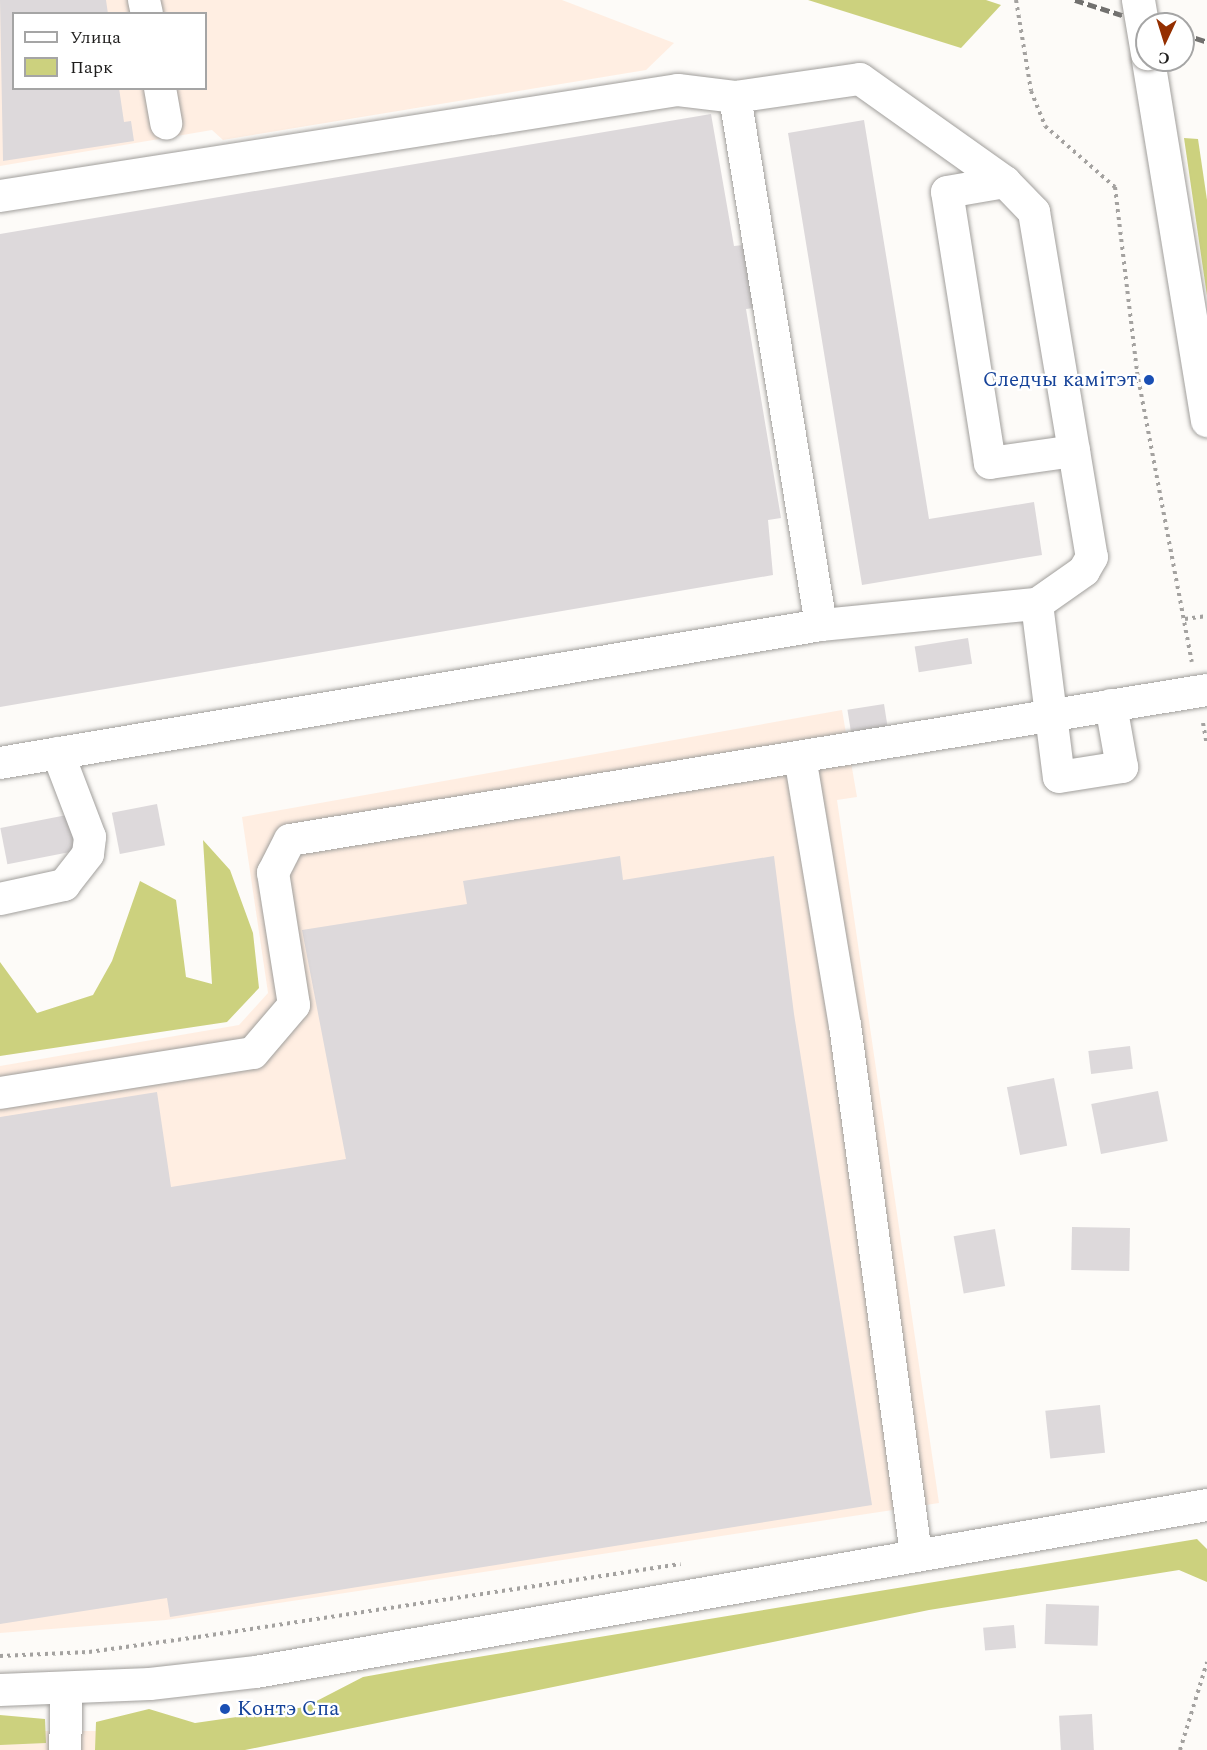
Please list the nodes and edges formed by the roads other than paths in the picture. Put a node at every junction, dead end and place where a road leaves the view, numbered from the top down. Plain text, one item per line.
1 (1150, 72) edge
2 (160, 90) edge
3 (735, 97) junction
4 (166, 123) dead end
5 (1005, 182) junction
6 (0, 196) edge
7 (1207, 420) edge
8 (1074, 451) junction
9 (1037, 604) junction
10 (821, 625) junction
11 (1200, 677) edge
12 (1111, 705) junction
13 (1050, 714) junction
14 (58, 753) junction
15 (800, 757) junction
16 (0, 763) edge
17 (0, 898) edge
18 (0, 1093) edge
19 (1207, 1505) edge
20 (916, 1554) junction
21 (67, 1688) junction
22 (0, 1689) edge
23 (65, 1750) edge

1 - 7 main road
2 - 4 lane
3 - 5 lane
3 - 6 lane
3 - 10 lane
5 - 8 lane
5 - 8 lane
8 - 9 lane
9 - 10 lane
9 - 13 lane
10 - 14 lane
11 - 12 lane
12 - 13 lane
12 - 13 lane
13 - 15 lane
14 - 16 lane
14 - 17 lane
15 - 18 lane
15 - 20 lane
19 - 20 lane
20 - 21 lane
21 - 22 lane
21 - 23 lane

